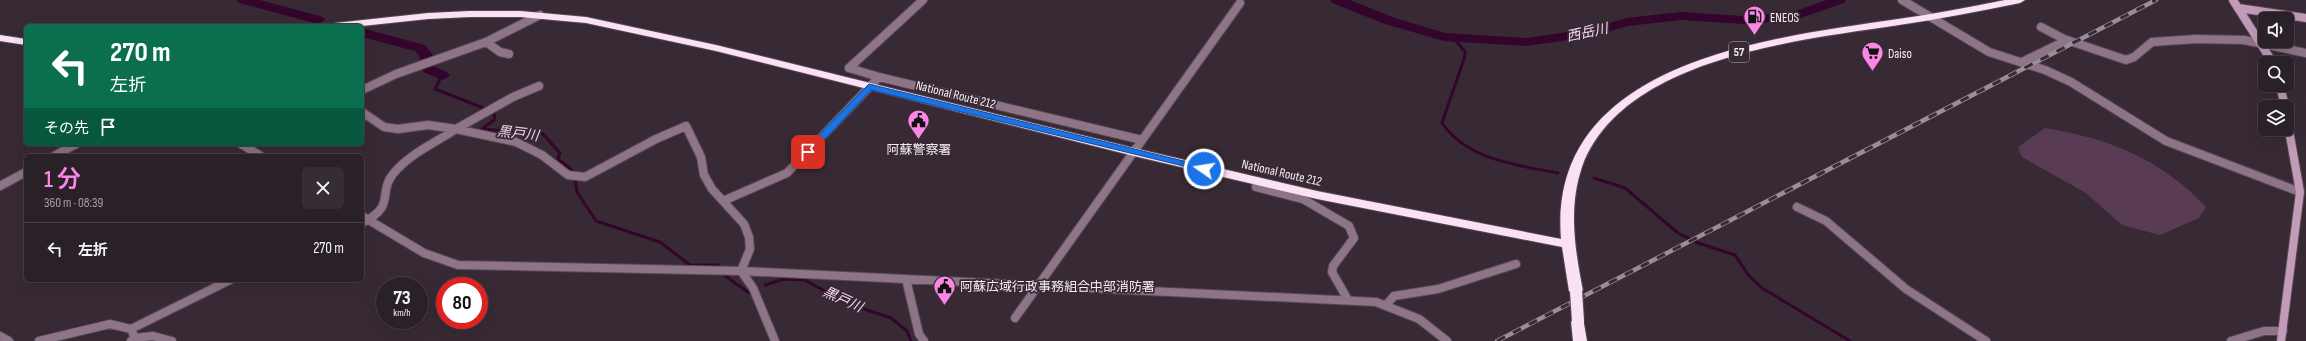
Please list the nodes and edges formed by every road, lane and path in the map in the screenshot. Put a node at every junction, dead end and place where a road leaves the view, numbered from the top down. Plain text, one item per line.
1 (923, 0) edge
2 (1902, 0) edge
3 (2020, 0) edge
4 (2233, 0) edge
5 (1240, 3) dead end
6 (2238, 8) junction
7 (540, 15) junction
8 (1932, 17) junction
9 (2306, 18) edge
10 (354, 24) edge
11 (2041, 27) dead end
12 (2258, 37) edge
13 (0, 38) edge
14 (2064, 39) junction
15 (24, 42) edge
16 (486, 42) junction
17 (2258, 43) edge
18 (2284, 48) edge
19 (2306, 53) edge
20 (509, 54) dead end
21 (2022, 62) junction
22 (879, 77) junction
23 (539, 86) dead end
24 (869, 87) junction
25 (364, 89) edge
26 (364, 113) edge
27 (456, 129) junction
28 (2290, 136) edge
29 (1142, 140) junction
30 (72, 146) edge
31 (244, 146) edge
32 (1134, 152) junction
33 (58, 154) edge
34 (258, 154) edge
35 (24, 173) edge
36 (1257, 181) junction
37 (0, 186) edge
38 (2302, 197) edge
39 (723, 201) junction
40 (1797, 207) dead end
41 (364, 220) edge
42 (1567, 244) junction
43 (1516, 264) dead end
44 (741, 270) junction
45 (906, 279) junction
46 (226, 282) edge
47 (1039, 285) junction
48 (1348, 300) junction
49 (1386, 305) junction
50 (1015, 318) dead end
51 (2283, 331) junction
52 (0, 336) edge
53 (132, 336) edge
54 (9, 341) edge
55 (39, 341) edge
56 (172, 341) edge
57 (775, 341) edge
58 (924, 341) edge
59 (1447, 341) edge
60 (1580, 341) edge
61 (1986, 341) edge
62 (2231, 341) edge
63 (2281, 341) edge

1 - 22 street
2 - 8 street
3 - 8 highway, 57
4 - 6 street
5 - 29 street
6 - 9 street
6 - 12 street
7 - 10 highway, National Route 212
7 - 16 street
7 - 24 highway, National Route 212
8 - 21 street
8 - 42 highway, 57
11 - 14 street
13 - 15 highway
14 - 17 street
14 - 21 street
16 - 20 street
16 - 25 street
18 - 19 street
21 - 38 street
22 - 24 street
22 - 29 street
23 - 27 street
24 - 32 highway, National Route 212
24 - 39 street
26 - 27 street
27 - 39 street
27 - 41 street
28 - 38 street
29 - 32 street
30 - 33 street
31 - 34 street
32 - 36 highway, National Route 212
32 - 47 street
35 - 37 street
36 - 42 highway, National Route 212
36 - 48 street
38 - 51 street
39 - 44 street
40 - 61 street
41 - 44 street
42 - 60 highway, 57, bridge
43 - 49 street
44 - 45 street
44 - 57 street
45 - 47 street
45 - 58 street
46 - 53 street
47 - 48 street
47 - 50 street
48 - 49 street
49 - 59 street
51 - 62 street
51 - 63 street
52 - 54 street
53 - 55 street
53 - 56 street

